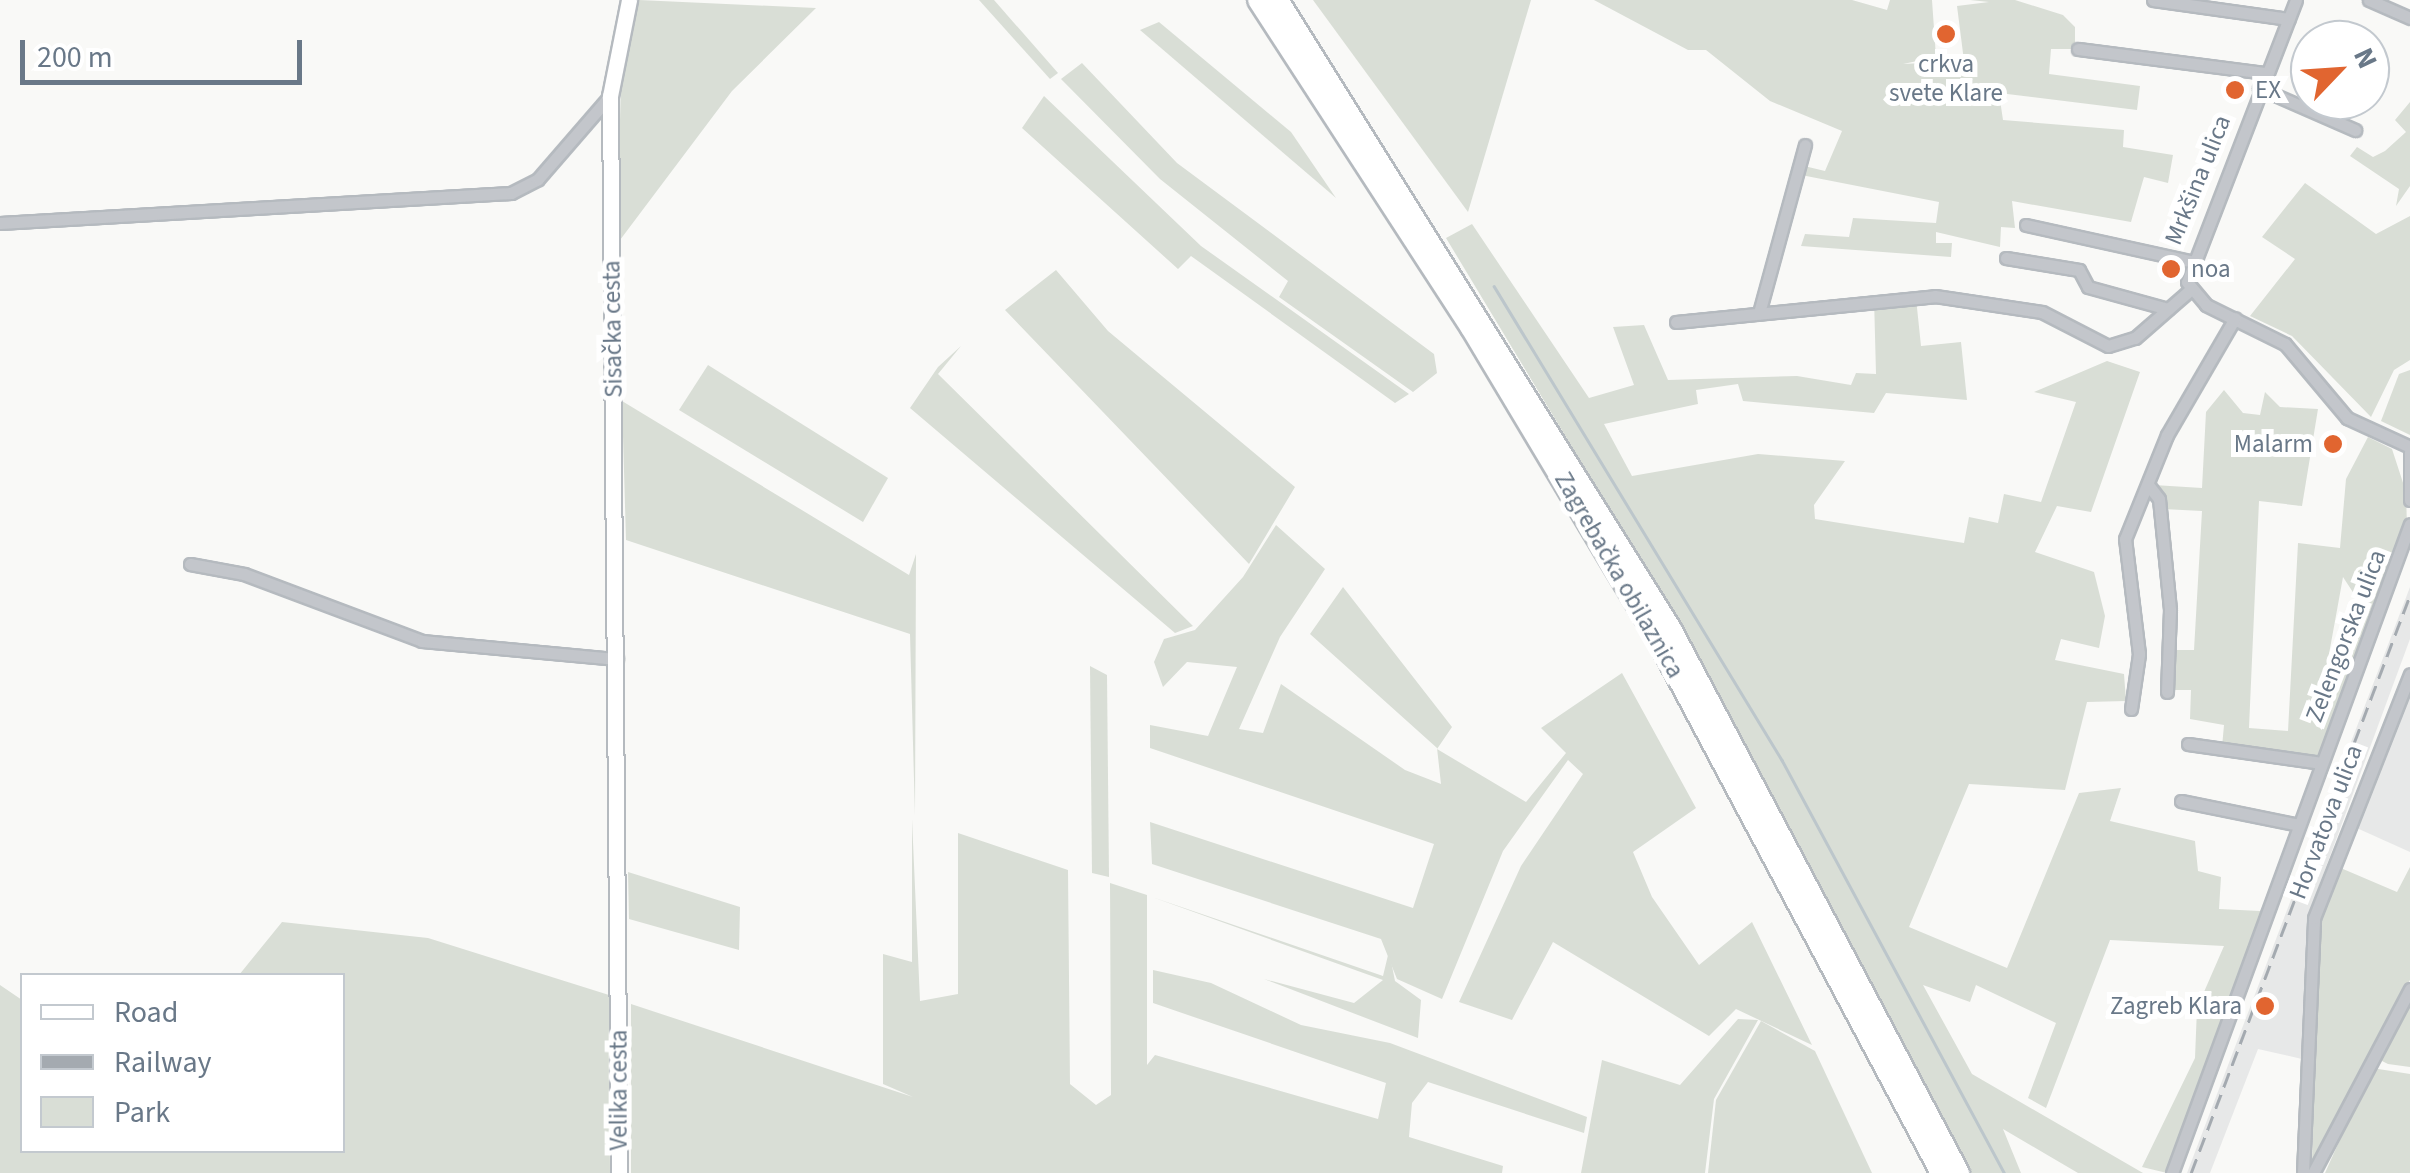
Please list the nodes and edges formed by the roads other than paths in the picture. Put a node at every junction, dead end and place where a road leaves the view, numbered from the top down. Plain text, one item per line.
1 (628, 0) edge
2 (1258, 0) edge
3 (1278, 0) edge
4 (2152, 0) edge
5 (2296, 0) edge
6 (2369, 0) edge
7 (2410, 18) edge
8 (2288, 19) junction
9 (2078, 49) dead end
10 (2266, 73) junction
11 (2260, 88) junction
12 (610, 96) junction
13 (2355, 130) dead end
14 (1805, 146) dead end
15 (0, 223) edge
16 (2026, 226) dead end
17 (2006, 258) dead end
18 (2190, 261) junction
19 (2190, 290) junction
20 (2168, 309) junction
21 (1759, 313) junction
22 (2235, 318) junction
23 (1676, 322) dead end
24 (2410, 449) edge
25 (2148, 486) junction
26 (2410, 500) edge
27 (2410, 524) edge
28 (190, 564) dead end
29 (617, 659) junction
30 (2410, 674) edge
31 (2168, 692) dead end
32 (2131, 709) dead end
33 (2188, 744) dead end
34 (2322, 764) junction
35 (2180, 801) dead end
36 (2299, 826) junction
37 (2410, 989) edge
38 (619, 1006) joint
39 (620, 1173) edge
40 (1940, 1173) edge
41 (1959, 1173) edge
42 (2172, 1173) edge
43 (2303, 1173) edge
44 (2314, 1173) edge

1 - 12 main road, Sisačka cesta
2 - 40 highway, Zagrebačka obilaznica
3 - 41 highway, Zagrebačka obilaznica
4 - 8 street
5 - 8 street, Mrkšina ulica
6 - 7 street
8 - 10 street, Mrkšina ulica
9 - 10 street
10 - 11 street, Mrkšina ulica
11 - 13 street
11 - 18 street, Mrkšina ulica
12 - 15 street
12 - 29 main road, Sisačka cesta
14 - 21 street
16 - 18 street
17 - 20 street
18 - 19 street, Mrkšina ulica
19 - 20 street
19 - 22 street
20 - 21 street
21 - 23 street
22 - 24 street
22 - 25 street
24 - 26 street
25 - 31 street
25 - 32 street
27 - 34 street, Zelengorska ulica
28 - 29 street
29 - 38 main road, Sisačka cesta
30 - 43 street, Horvatova ulica
33 - 34 street, Zelengorska ulica
34 - 36 street, Zelengorska ulica
35 - 36 street
36 - 42 street, Zelengorska ulica
37 - 44 street
38 - 39 main road, Velika cesta

